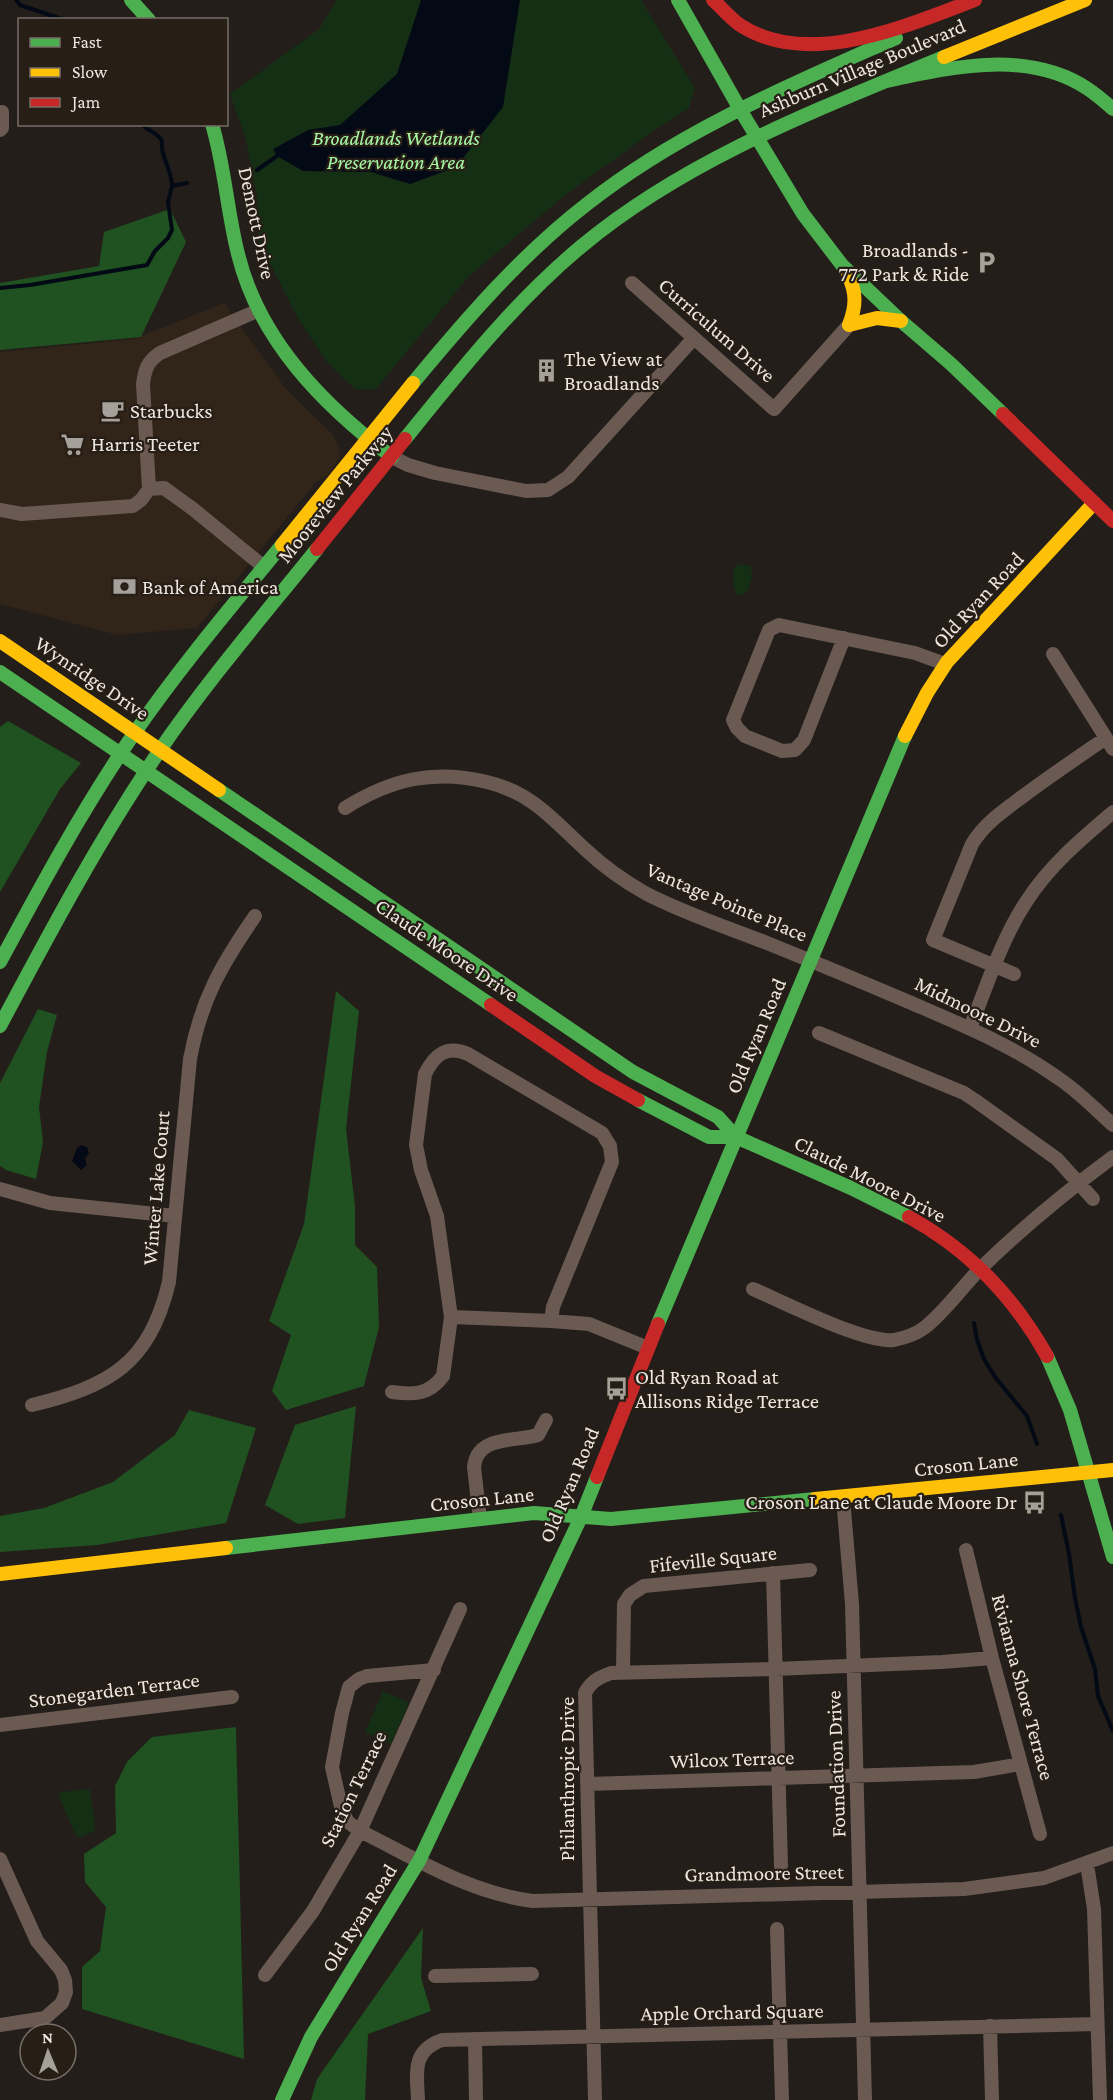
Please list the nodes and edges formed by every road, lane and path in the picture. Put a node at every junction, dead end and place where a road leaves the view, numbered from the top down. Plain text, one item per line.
1 (131, 0) edge
2 (678, 0) edge
3 (713, 0) edge
4 (975, 0) edge
5 (981, 0) edge
6 (1060, 0) edge
7 (1085, 0) edge
8 (147, 18) edge
9 (987, 38) junction
10 (887, 81) junction
11 (1113, 109) edge
12 (741, 111) junction
13 (2, 112) dead end
14 (213, 126) edge
15 (0, 130) edge
16 (757, 136) junction
17 (842, 265) junction
18 (632, 283) dead end
19 (259, 310) junction
20 (901, 321) junction
21 (849, 325) junction
22 (694, 338) junction
23 (369, 439) junction
24 (392, 457) junction
25 (148, 489) junction
26 (1094, 503) junction
27 (0, 510) edge
28 (1113, 521) edge
29 (264, 567) junction
30 (844, 638) junction
31 (0, 641) edge
32 (1053, 654) dead end
33 (945, 664) junction
34 (0, 672) edge
35 (136, 733) junction
36 (1110, 743) edge
37 (160, 750) junction
38 (121, 755) junction
39 (146, 772) junction
40 (345, 808) dead end
41 (1113, 813) edge
42 (255, 916) dead end
43 (810, 960) junction
44 (0, 962) edge
45 (995, 966) junction
46 (1014, 974) dead end
47 (0, 1026) edge
48 (970, 1028) junction
49 (819, 1033) dead end
50 (1113, 1125) edge
51 (736, 1137) junction
52 (1113, 1157) edge
53 (1079, 1182) junction
54 (0, 1189) edge
55 (1093, 1199) dead end
56 (175, 1216) junction
57 (982, 1268) junction
58 (753, 1289) dead end
59 (451, 1317) junction
60 (551, 1321) junction
61 (648, 1348) junction
62 (392, 1392) dead end
63 (32, 1405) dead end
64 (546, 1420) dead end
65 (1113, 1470) edge
66 (1090, 1472) junction
67 (843, 1498) junction
68 (581, 1517) junction
69 (480, 1519) junction
70 (966, 1550) dead end
71 (1113, 1557) edge
72 (810, 1570) dead end
73 (772, 1573) junction
74 (0, 1574) edge
75 (460, 1609) dead end
76 (992, 1658) junction
77 (854, 1666) junction
78 (775, 1669) junction
79 (434, 1670) junction
80 (623, 1672) junction
81 (232, 1697) dead end
82 (0, 1725) edge
83 (1021, 1764) junction
84 (857, 1777) junction
85 (778, 1778) junction
86 (588, 1784) junction
87 (360, 1831) junction
88 (1040, 1834) dead end
89 (1113, 1853) edge
90 (0, 1859) edge
91 (419, 1861) junction
92 (1087, 1864) junction
93 (781, 1866) dead end
94 (860, 1892) junction
95 (589, 1899) junction
96 (777, 1929) dead end
97 (532, 1974) dead end
98 (265, 1976) dead end
99 (435, 1976) dead end
100 (1097, 2024) junction
101 (0, 2025) edge
102 (990, 2026) junction
103 (864, 2030) junction
104 (781, 2032) junction
105 (593, 2037) junction
106 (475, 2039) junction
107 (282, 2100) edge
108 (418, 2100) edge
109 (476, 2100) edge
110 (595, 2100) edge
111 (782, 2100) edge
112 (865, 2100) edge
113 (992, 2100) edge
114 (1100, 2100) edge

1 - 8 main road
2 - 12 main road
3 - 4 main road
5 - 12 main road, Ashburn Village Boulevard
6 - 9 main road
7 - 9 main road, Ashburn Village Boulevard
9 - 10 main road, Ashburn Village Boulevard
10 - 11 main road
10 - 16 main road, Ashburn Village Boulevard
12 - 16 main road
12 - 23 main road, Mooreview Parkway
13 - 15 street
14 - 19 main road, Demott Drive
16 - 17 main road
16 - 24 main road, Mooreview Parkway
17 - 20 main road
17 - 21 main road
18 - 22 street, Curriculum Drive
19 - 23 main road, Demott Drive
19 - 25 street
20 - 21 main road
20 - 26 main road
21 - 22 street, Curriculum Drive
22 - 24 street
23 - 24 main road, Demott Drive
23 - 29 main road, Mooreview Parkway
24 - 37 main road, Mooreview Parkway
25 - 27 street
25 - 29 street
26 - 28 main road
26 - 33 main road, Old Ryan Road
29 - 35 main road, Mooreview Parkway
30 - 30 street
30 - 33 street
31 - 35 main road, Wynridge Drive
32 - 36 street
33 - 43 main road, Old Ryan Road
34 - 38 main road
35 - 37 main road, Wynridge Drive
35 - 38 main road, Mooreview Parkway
36 - 45 street
37 - 39 main road, Mooreview Parkway
37 - 51 main road, Claude Moore Drive
38 - 39 main road
38 - 44 main road, Mooreview Parkway
39 - 47 main road, Mooreview Parkway
39 - 51 main road, Claude Moore Drive
40 - 43 street, Vantage Pointe Place
41 - 45 street
42 - 56 street, Winter Lake Court
43 - 48 street, Midmoore Drive
43 - 51 main road, Old Ryan Road
45 - 46 street
45 - 48 street
48 - 50 street, Midmoore Drive
49 - 53 street
51 - 57 main road, Claude Moore Drive
51 - 61 main road, Old Ryan Road
52 - 53 street
53 - 55 street
53 - 57 street
54 - 56 street
56 - 63 street, Winter Lake Court
57 - 58 street
57 - 66 main road, Claude Moore Drive
59 - 60 street
59 - 60 street
59 - 62 street
60 - 61 street
61 - 68 main road, Old Ryan Road
64 - 69 street
65 - 66 main road, Croson Lane
66 - 67 main road, Croson Lane
66 - 71 main road, Claude Moore Drive
67 - 68 main road, Croson Lane
67 - 77 street, Foundation Drive
68 - 69 main road, Croson Lane
68 - 91 main road, Old Ryan Road
69 - 74 main road, Croson Lane
70 - 76 street, Rivianna Shore Terrace
72 - 73 street, Fifeville Square
73 - 78 street
73 - 80 street, Fifeville Square
75 - 79 street, Station Terrace
76 - 77 street, Philanthropic Drive
76 - 83 street, Rivianna Shore Terrace
77 - 78 street, Philanthropic Drive
77 - 84 street, Foundation Drive
78 - 80 street, Philanthropic Drive
78 - 85 street
79 - 87 street, Station Terrace
79 - 87 street
80 - 86 street, Philanthropic Drive
81 - 82 street, Stonegarden Terrace
83 - 84 street, Wilcox Terrace
83 - 88 street, Rivianna Shore Terrace
84 - 85 street, Wilcox Terrace
84 - 94 street, Foundation Drive
85 - 86 street, Wilcox Terrace
85 - 93 street
86 - 95 street, Philanthropic Drive
87 - 91 street, Grandmoore Street
87 - 98 street, Station Terrace
89 - 92 street, Grandmoore Street
90 - 101 street
91 - 95 street, Grandmoore Street
91 - 107 main road, Old Ryan Road
92 - 94 street, Grandmoore Street
92 - 100 street
94 - 95 street, Grandmoore Street
94 - 103 street, Foundation Drive
95 - 105 street, Philanthropic Drive
96 - 104 street
97 - 99 street
100 - 102 street, Apple Orchard Square
100 - 114 street
102 - 103 street, Apple Orchard Square
102 - 113 street
103 - 104 street, Apple Orchard Square
103 - 112 street, Foundation Drive
104 - 105 street, Apple Orchard Square
104 - 111 street
105 - 106 street, Apple Orchard Square
105 - 110 street, Philanthropic Drive
106 - 108 street, Apple Orchard Square
106 - 109 street

